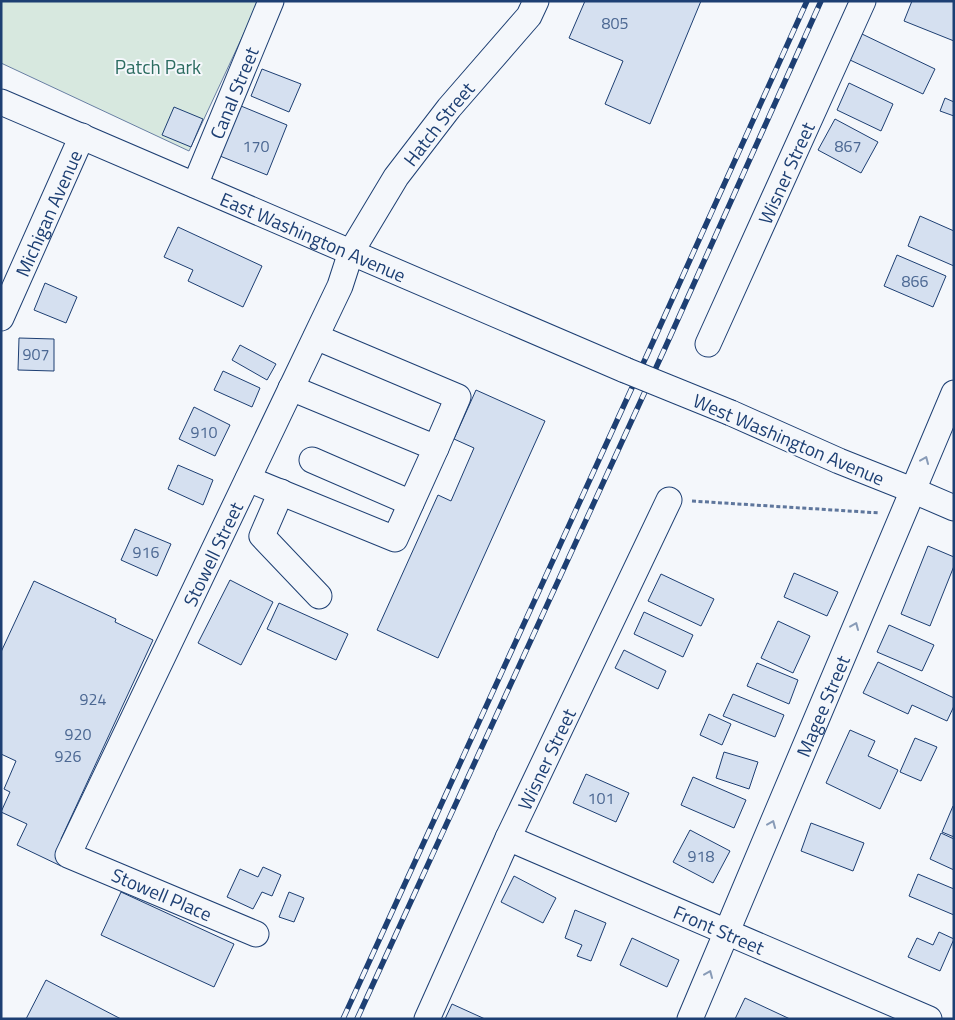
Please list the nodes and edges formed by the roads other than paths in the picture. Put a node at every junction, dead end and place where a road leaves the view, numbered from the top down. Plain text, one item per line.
1 (271, 1) edge
2 (536, 1) edge
3 (863, 1) edge
4 (1, 102) edge
5 (82, 136) junction
6 (195, 185) junction
7 (351, 252) junction
8 (1, 318) edge
9 (316, 337) junction
10 (708, 344) dead end
11 (625, 370) joint
12 (292, 388) junction
13 (954, 393) edge
14 (436, 448) junction
15 (312, 460) dead end
16 (248, 479) junction
17 (912, 490) junction
18 (280, 492) junction
19 (669, 500) road end
20 (411, 503) junction
21 (954, 508) edge
22 (227, 522) junction
23 (262, 536) junction
24 (319, 596) dead end
25 (508, 838) junction
26 (68, 855) joint
27 (726, 933) junction
28 (256, 934) dead end
29 (427, 1019) edge
30 (690, 1019) edge
31 (929, 1019) edge

1 - 6 street, Canal Street
2 - 7 street, Hatch Street
3 - 10 street, Wisner Street
4 - 5 street, East Washington Avenue
5 - 6 street, East Washington Avenue
5 - 8 street, Michigan Avenue
6 - 7 street, East Washington Avenue
7 - 9 street, Stowell Street
7 - 11 street, East Washington Avenue
9 - 12 street, Stowell Street
9 - 14 street
11 - 17 street, West Washington Avenue, bridge
12 - 14 street
12 - 16 street, Stowell Street
17 -> 13 street, Magee Street
14 - 20 street
15 - 20 street
16 - 18 street
16 - 22 street, Stowell Street
17 - 21 street, West Washington Avenue
27 -> 17 street, Magee Street
18 - 20 street
18 - 23 street
19 - 25 street, Wisner Street
22 - 23 street
22 - 26 street, Stowell Street
23 - 24 street
25 - 27 street, Front Street
25 - 29 street, Wisner Street
26 - 28 street, Stowell Place
30 -> 27 street, Magee Street
27 - 31 street, Front Street

